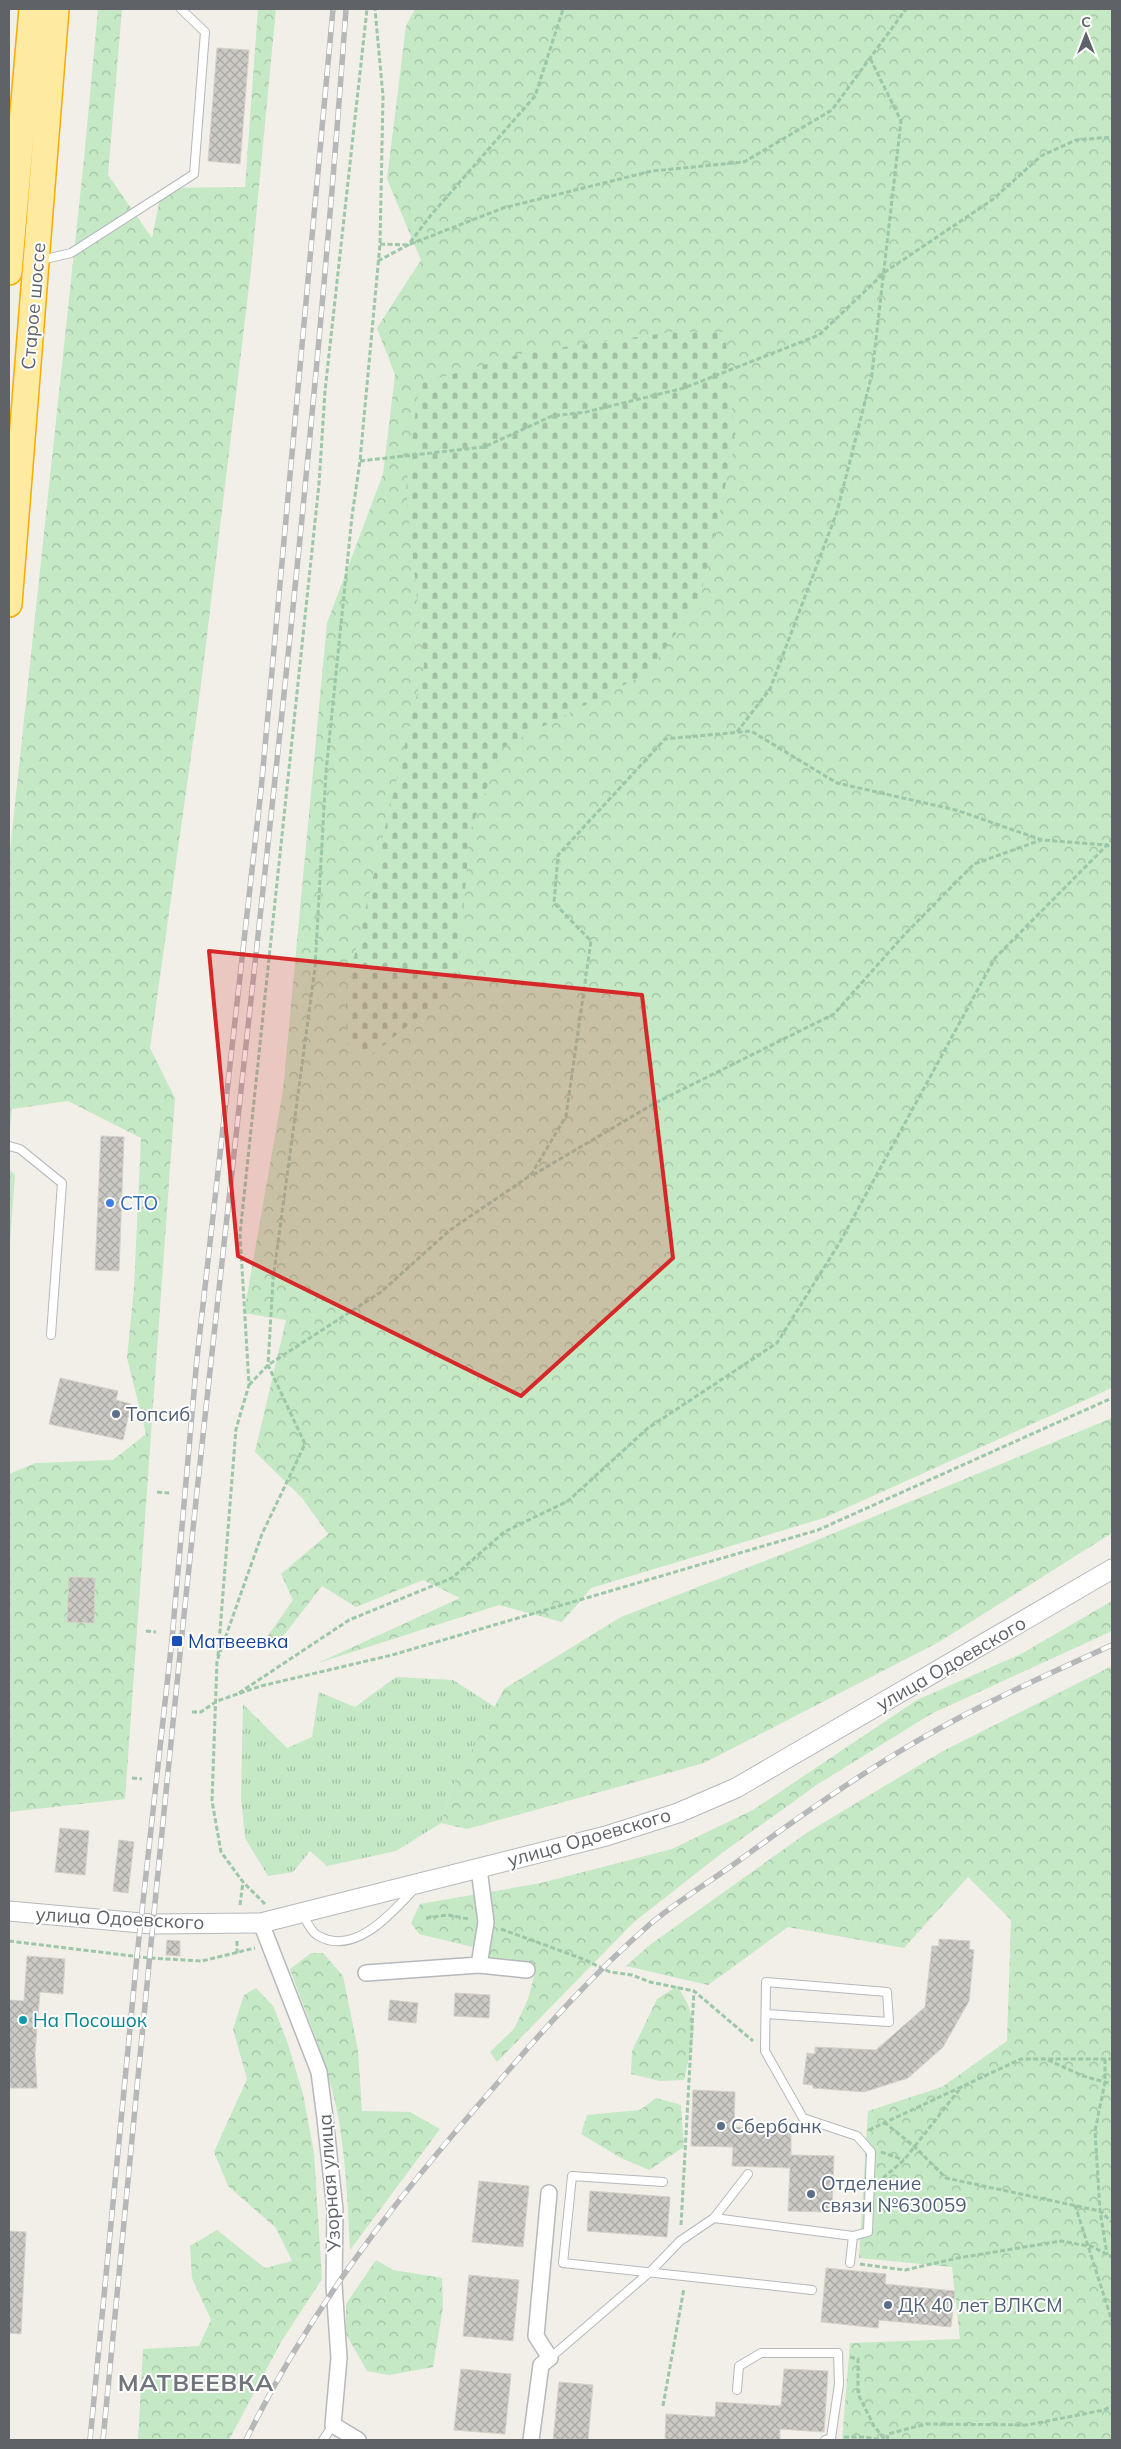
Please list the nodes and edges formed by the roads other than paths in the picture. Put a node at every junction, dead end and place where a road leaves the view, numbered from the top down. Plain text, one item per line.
1 (32, 9) edge
2 (56, 9) edge
3 (181, 9) edge
4 (36, 261) junction
5 (9, 272) edge
6 (9, 604) edge
7 (9, 1146) edge
8 (51, 1335) dead end
9 (1112, 1568) edge
10 (479, 1869) junction
11 (419, 1884) junction
12 (9, 1911) edge
13 (302, 1913) junction
14 (261, 1923) junction
15 (479, 1965) junction
16 (527, 1970) dead end
17 (366, 1973) dead end
18 (766, 2014) junction
19 (748, 2174) dead end
20 (663, 2182) dead end
21 (548, 2193) dead end
22 (714, 2218) junction
23 (854, 2236) junction
24 (850, 2262) road end
25 (651, 2271) junction
26 (812, 2290) dead end
27 (550, 2358) junction
28 (737, 2390) dead end
29 (333, 2425) junction
30 (828, 2439) edge
31 (323, 2440) edge
32 (358, 2440) edge
33 (531, 2440) edge

1 - 5 highway, Старое шоссе
2 - 4 highway, Старое шоссе
3 - 4 lane
4 - 6 highway, Старое шоссе
7 - 8 lane
9 - 10 street, улица Одоевского
10 - 11 street, улица Одоевского
10 - 15 street
11 - 13 street, улица Одоевского
11 - 13 lane
12 - 14 street, улица Одоевского
13 - 14 street, улица Одоевского
14 - 29 street, Узорная улица
15 - 16 street
15 - 17 street
18 - 18 lane
18 - 23 lane
19 - 22 lane
20 - 25 lane
21 - 27 street
22 - 23 lane
22 - 25 lane
23 - 24 lane
25 - 26 lane
25 - 27 lane
27 - 33 street
28 - 30 lane
29 - 31 lane
29 - 32 street

